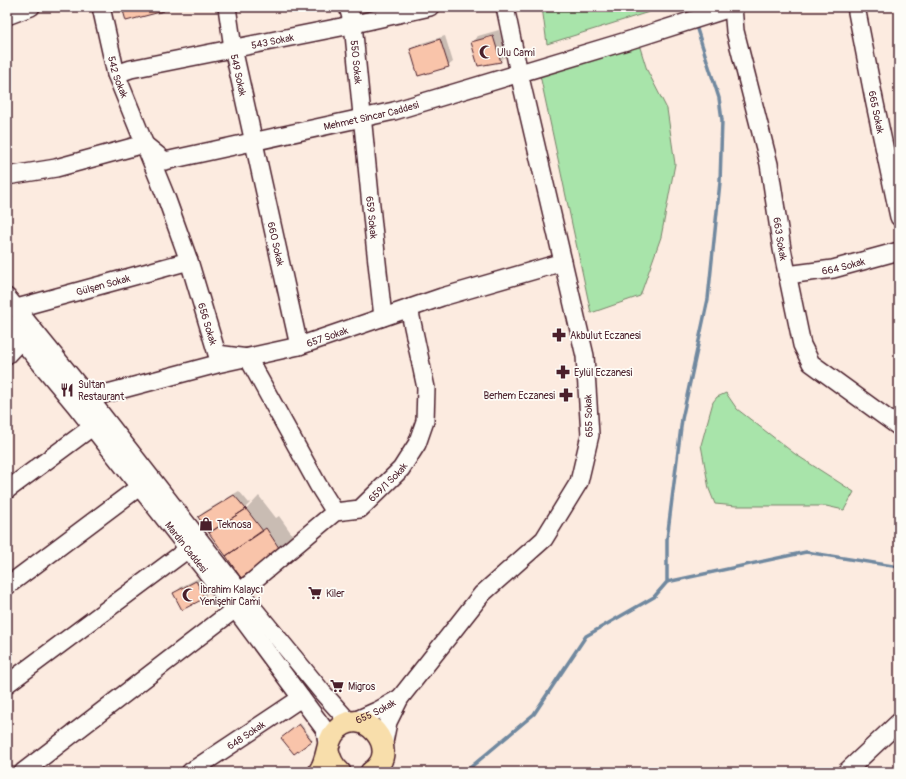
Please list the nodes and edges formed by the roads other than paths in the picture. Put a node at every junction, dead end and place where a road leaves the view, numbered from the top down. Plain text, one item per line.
1 (31, 7) edge
2 (101, 7) edge
3 (227, 7) edge
4 (348, 7) edge
5 (430, 7) edge
6 (505, 7) edge
7 (734, 7) edge
8 (856, 7) edge
9 (7, 16) edge
10 (353, 24) junction
11 (233, 48) junction
12 (519, 73) junction
13 (116, 74) junction
14 (362, 118) junction
15 (254, 141) junction
16 (144, 144) junction
17 (7, 176) edge
18 (899, 217) edge
19 (899, 251) edge
20 (189, 261) junction
21 (563, 262) junction
22 (787, 275) junction
23 (12, 302) edge
24 (408, 308) junction
25 (383, 317) junction
26 (7, 323) edge
27 (21, 340) junction
28 (299, 346) junction
29 (7, 355) edge
30 (248, 358) junction
31 (89, 398) junction
32 (92, 427) junction
33 (899, 427) edge
34 (139, 487) junction
35 (7, 490) edge
36 (335, 512) junction
37 (188, 549) junction
38 (7, 586) edge
39 (240, 592) junction
40 (235, 609) junction
41 (7, 684) edge
42 (301, 698) junction
43 (400, 698) junction
44 (899, 722) edge
45 (350, 723) junction
46 (328, 750) junction
47 (380, 762) edge
48 (23, 772) edge
49 (190, 772) edge
50 (319, 772) edge
51 (340, 772) edge
52 (846, 772) edge

1 - 9 street
2 - 13 street, 542 Sokak
3 - 11 street, 549 Sokak
4 - 10 street, 550 Sokak
5 - 10 street, 543 Sokak
6 - 12 street, 655 Sokak
7 - 12 street, Mehmet Sincar Caddesi
7 - 22 street, 663 Sokak
8 - 18 street, 665 Sokak
10 - 11 street, 543 Sokak
10 - 14 street, 550 Sokak
11 - 13 street, 543 Sokak
11 - 15 street, 549 Sokak
12 - 14 street, Mehmet Sincar Caddesi
12 - 21 street, 655 Sokak
13 - 16 street, 542 Sokak
14 - 15 street, Mehmet Sincar Caddesi
14 - 25 street, 659 Sokak
15 - 16 street, Mehmet Sincar Caddesi
15 - 28 street, 660 Sokak
16 - 17 street
16 - 20 street, 656 Sokak
19 - 22 street, 664 Sokak
20 - 23 street, Gülşen Sokak
20 - 30 street, 656 Sokak
21 - 24 street, 657 Sokak
21 - 43 street, 655 Sokak
22 - 33 street, 663 Sokak
23 - 31 street, Mardin Caddesi
24 - 25 street, 657 Sokak
24 - 36 street, 659/1 Sokak
25 - 28 street, 657 Sokak
26 - 27 street, Mardin Caddesi
27 - 29 street
27 - 32 street, Mardin Caddesi
28 - 30 street, 657 Sokak
30 - 31 street, 657 Sokak
30 - 36 street
31 - 39 street, Mardin Caddesi
32 - 34 street, Mardin Caddesi
32 - 35 street
34 - 37 street, Mardin Caddesi
34 - 38 street
36 - 39 street
37 - 40 street, Mardin Caddesi
37 - 41 street
39 - 45 street, Mardin Caddesi
40 - 42 street, Mardin Caddesi
40 - 48 street
42 - 46 street, Mardin Caddesi
42 - 49 street, 648 Sokak
43 - 45 street, 655 Sokak
43 - 47 street, 655 Sokak
44 - 52 street
45 - 46 main road
45 - 47 main road
46 - 50 main road
46 - 51 main road

